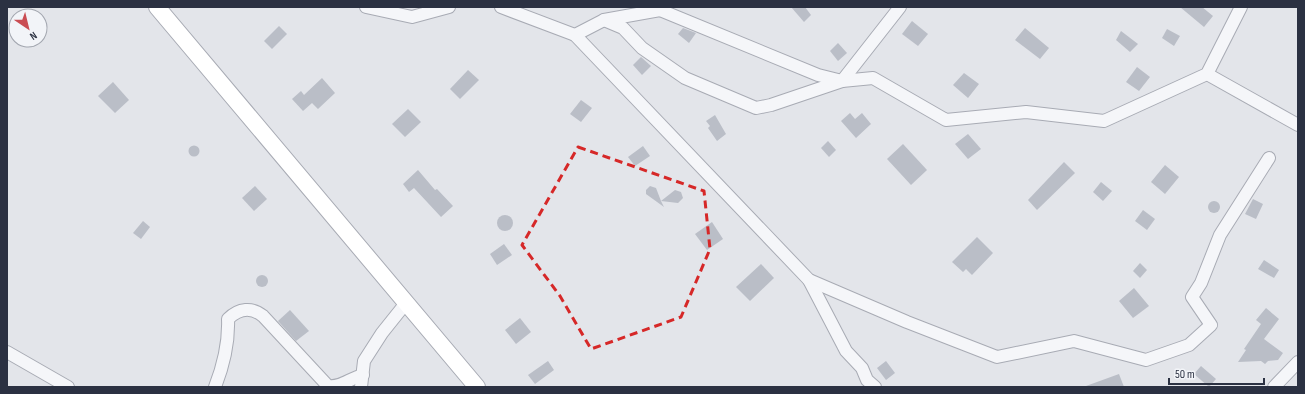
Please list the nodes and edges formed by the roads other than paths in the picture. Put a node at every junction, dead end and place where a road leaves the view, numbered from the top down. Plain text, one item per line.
1 (157, 7) edge
2 (366, 7) edge
3 (449, 7) edge
4 (501, 7) edge
5 (900, 7) edge
6 (1241, 7) edge
7 (662, 8) edge
8 (604, 20) junction
9 (575, 35) junction
10 (1207, 74) junction
11 (842, 81) junction
12 (1298, 125) edge
13 (1269, 158) dead end
14 (809, 280) junction
15 (406, 303) junction
16 (7, 352) edge
17 (1298, 362) edge
18 (363, 375) junction
19 (68, 387) edge
20 (215, 387) edge
21 (361, 387) edge
22 (477, 387) edge
23 (874, 387) edge
24 (1274, 387) edge

1 - 15 main road
2 - 3 street
4 - 9 street
5 - 11 street
6 - 10 street
7 - 8 street
7 - 11 street
8 - 9 street
8 - 11 street
9 - 14 street
10 - 11 street
10 - 12 street
13 - 14 street
14 - 23 street
15 - 18 street
15 - 22 main road
16 - 19 street
17 - 24 street
18 - 20 street
18 - 21 street

